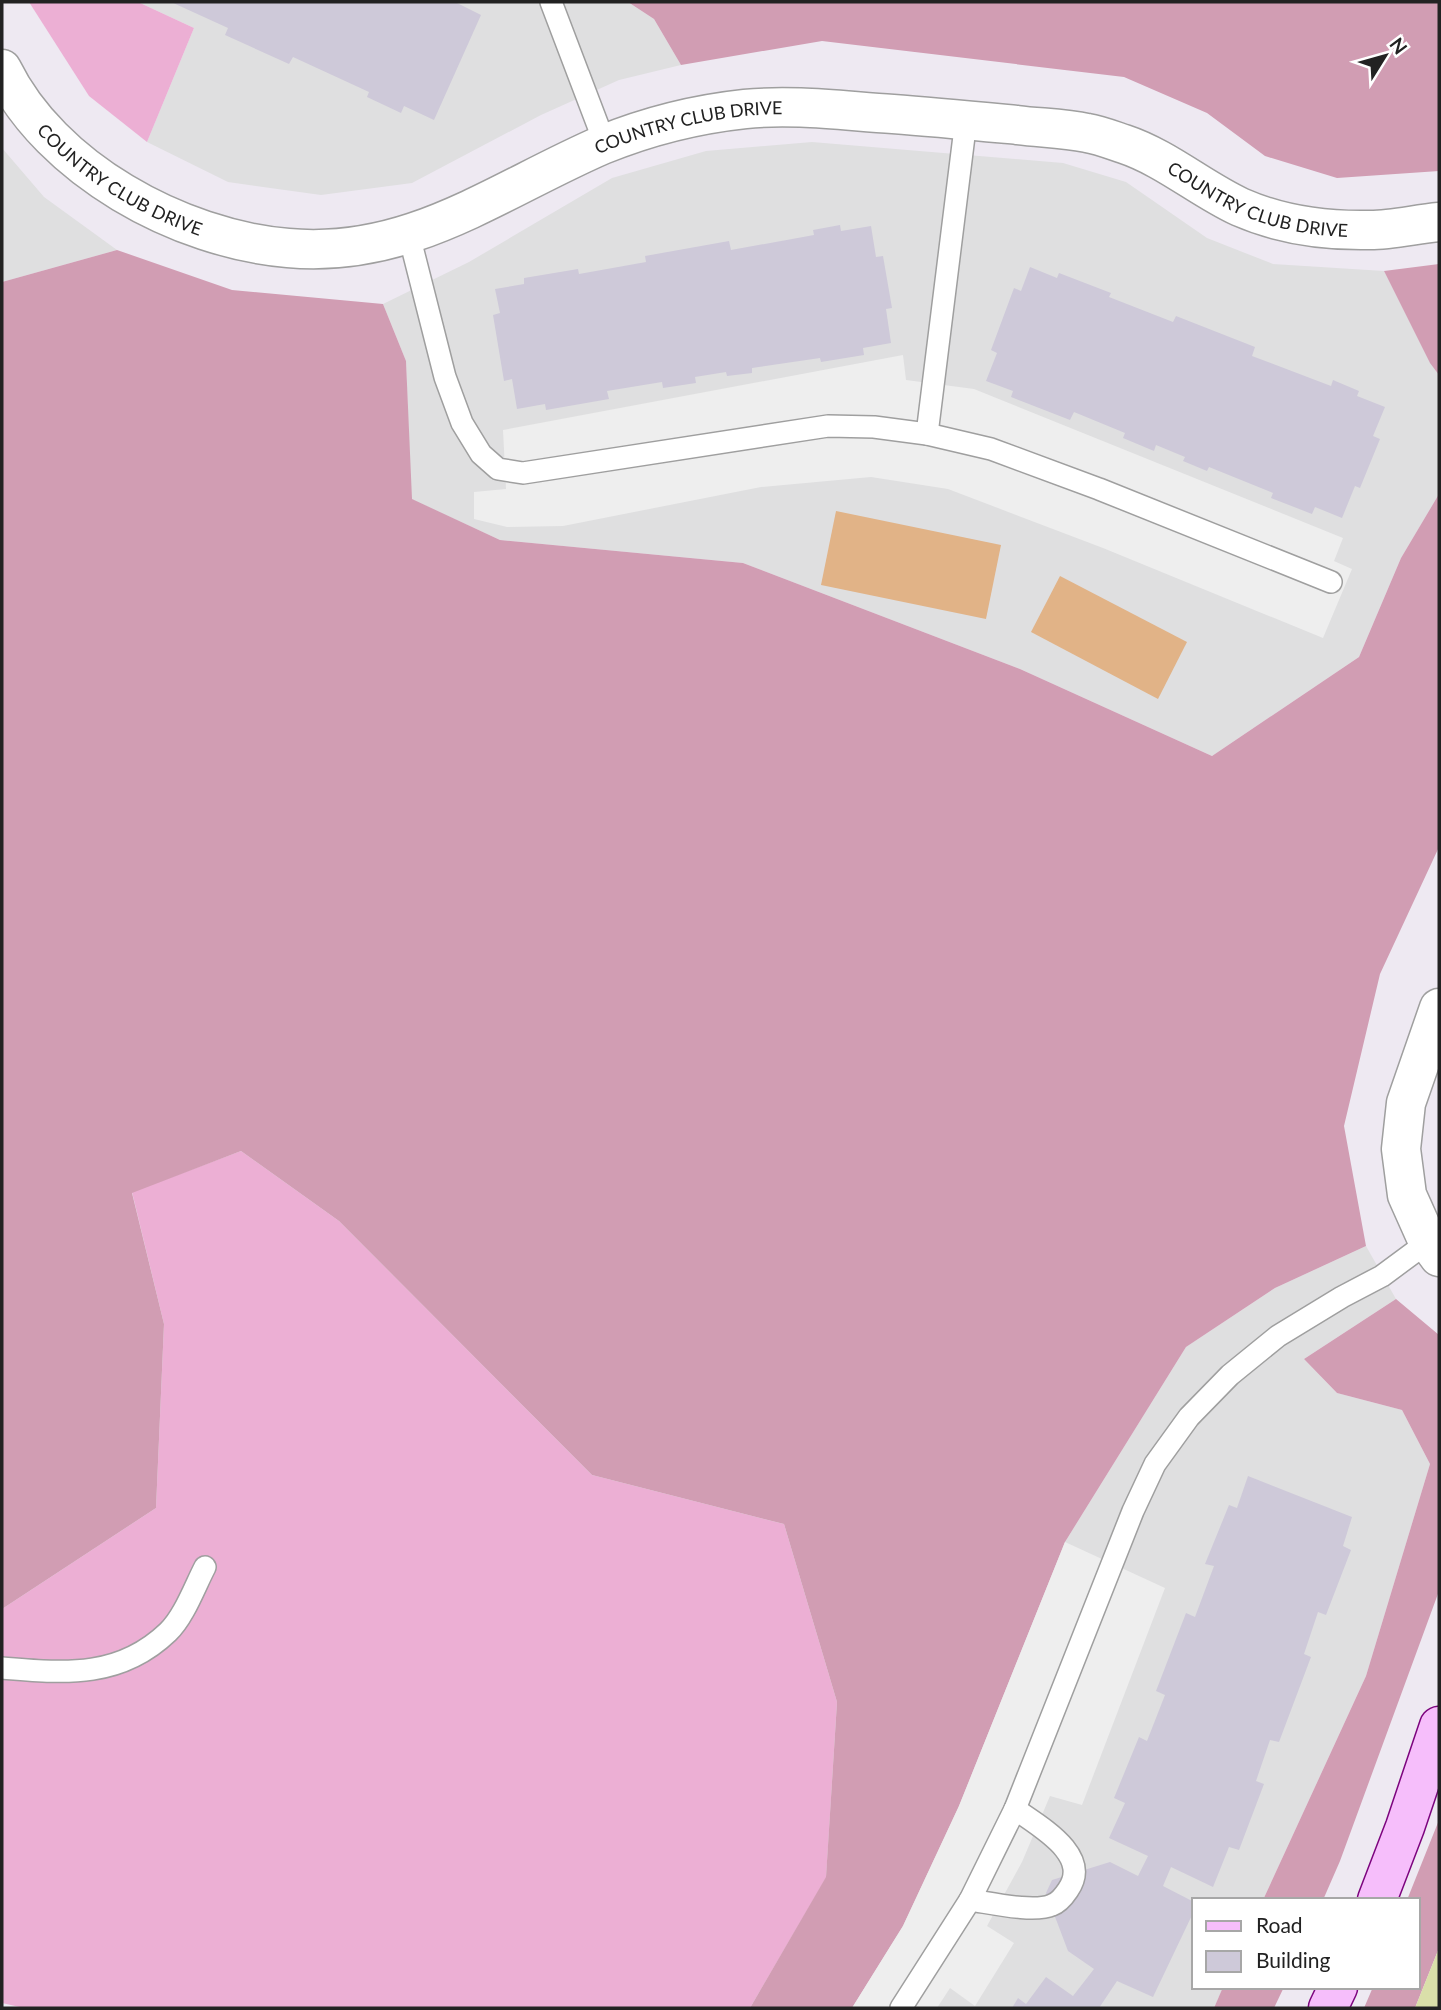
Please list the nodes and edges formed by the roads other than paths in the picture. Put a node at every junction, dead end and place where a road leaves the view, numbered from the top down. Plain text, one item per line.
1 (551, 2) edge
2 (2, 69) edge
3 (966, 120) junction
4 (605, 144) junction
5 (1439, 222) edge
6 (409, 235) junction
7 (927, 434) junction
8 (1331, 582) dead end
9 (1439, 1008) edge
10 (1434, 1250) edge
11 (205, 1567) dead end
12 (2, 1668) edge
13 (1439, 1726) edge
14 (1015, 1809) junction
15 (1378, 1898) edge
16 (970, 1900) junction
17 (1337, 1989) edge
18 (901, 2008) edge
19 (1328, 2008) edge

1 - 4 lane
2 - 6 street, COUNTRY CLUB DRIVE
3 - 4 street, COUNTRY CLUB DRIVE
3 - 5 street, COUNTRY CLUB DRIVE
3 - 7 lane
4 - 6 street, COUNTRY CLUB DRIVE
6 - 7 lane
7 - 8 lane
9 - 10 street
10 - 14 lane
11 - 12 lane
13 - 15 main road
14 - 16 lane
14 - 16 lane
16 - 18 lane
17 - 19 main road

